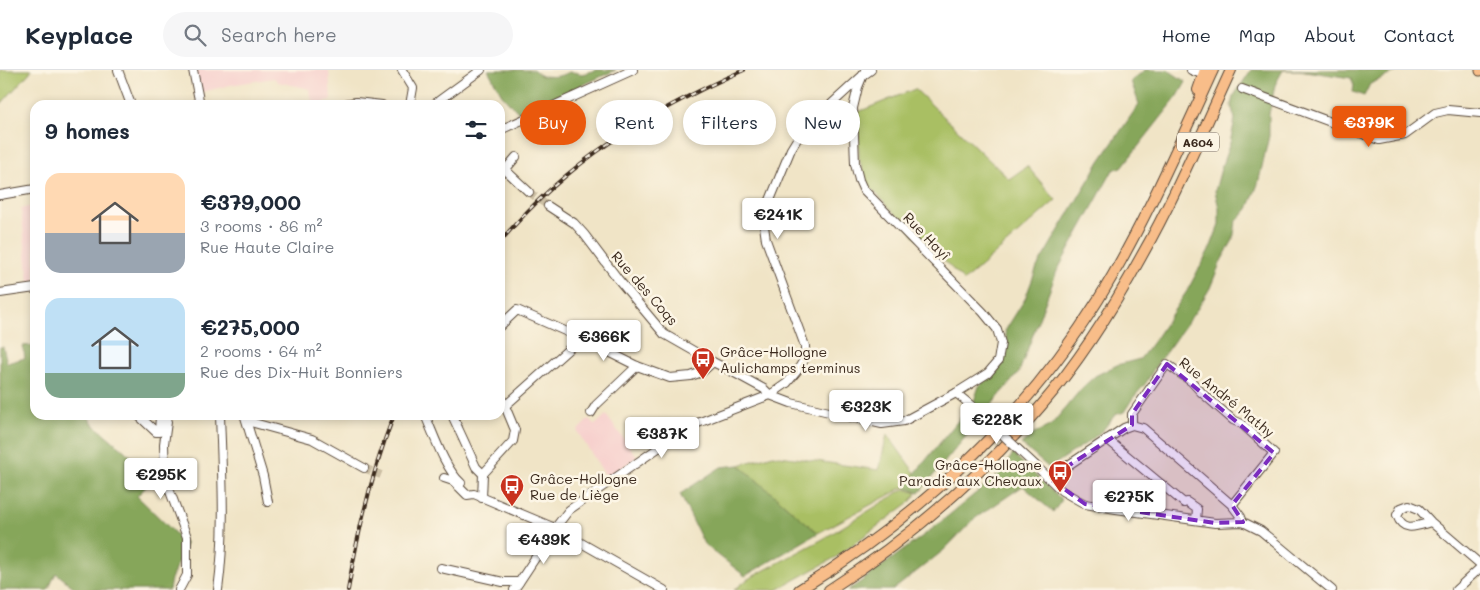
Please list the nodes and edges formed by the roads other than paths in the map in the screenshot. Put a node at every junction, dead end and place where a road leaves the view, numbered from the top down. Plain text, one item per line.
1 (118, 70) edge
2 (193, 70) edge
3 (402, 70) edge
4 (481, 70) edge
5 (633, 70) edge
6 (872, 70) edge
7 (1213, 70) edge
8 (1231, 70) edge
9 (1240, 70) edge
10 (1198, 71) edge
11 (863, 74) edge
12 (1223, 87) junction
13 (1242, 89) dead end
14 (129, 100) edge
15 (199, 100) edge
16 (411, 100) edge
17 (443, 100) edge
18 (1197, 105) junction
19 (1480, 113) edge
20 (505, 128) edge
21 (516, 157) dead end
22 (505, 165) edge
23 (505, 170) edge
24 (30, 190) edge
25 (529, 192) tunnel mouth
26 (0, 195) edge
27 (548, 206) tunnel mouth
28 (30, 289) edge
29 (0, 293) edge
30 (505, 321) edge
31 (581, 338) junction
32 (713, 362) junction
33 (637, 366) junction
34 (956, 392) junction
35 (770, 394) junction
36 (505, 406) joint
37 (591, 414) dead end
38 (143, 420) edge
39 (160, 420) edge
40 (166, 420) edge
41 (220, 420) edge
42 (246, 420) edge
43 (251, 420) edge
44 (428, 420) edge
45 (454, 420) edge
46 (1132, 424) junction
47 (1107, 440) junction
48 (364, 468) tunnel mouth
49 (483, 474) junction
50 (444, 478) dead end
51 (1049, 478) junction
52 (474, 494) junction
53 (482, 498) junction
54 (268, 502) dead end
55 (1232, 505) junction
56 (1196, 520) junction
57 (1242, 522) junction
58 (1431, 522) dead end
59 (555, 528) junction
60 (1480, 564) edge
61 (441, 568) dead end
62 (1480, 568) edge
63 (519, 582) junction
64 (180, 590) edge
65 (218, 590) edge
66 (514, 590) edge
67 (664, 590) edge
68 (799, 590) edge
69 (829, 590) edge
70 (1332, 590) edge
71 (1456, 590) edge

1 - 14 street
2 - 15 street
3 - 16 street
4 - 17 street
5 - 20 street
6 - 11 street
7 - 18 highway, A604
8 - 12 highway, A604
9 - 12 highway
10 - 18 highway
11 - 34 street, Rue Hayî
11 - 35 street
12 - 69 highway, A604
13 - 19 street
18 - 68 highway, A604
21 - 22 street
23 - 25 street
24 - 26 street
27 - 32 street, Rue des Coqs
28 - 29 street
30 - 31 street
31 - 33 street
31 - 36 street
32 - 33 street
32 - 35 street, Rue des Coqs
33 - 37 street
34 - 35 street, Rue des Coqs
34 - 51 street, bridge
35 - 59 street
36 - 49 street
38 - 39 street
40 - 64 street
41 - 65 street
42 - 54 street
43 - 48 street
44 - 52 street
45 - 49 street
46 - 47 street
46 - 55 street
46 - 55 street, Rue André Mathy
47 - 51 street
47 - 56 street
49 - 53 street
50 - 52 street
51 - 56 street
52 - 53 street
53 - 59 street
55 - 57 street
56 - 57 street
57 - 70 street
58 - 60 street
59 - 63 street
59 - 67 street
61 - 63 street
62 - 71 street
63 - 66 street

